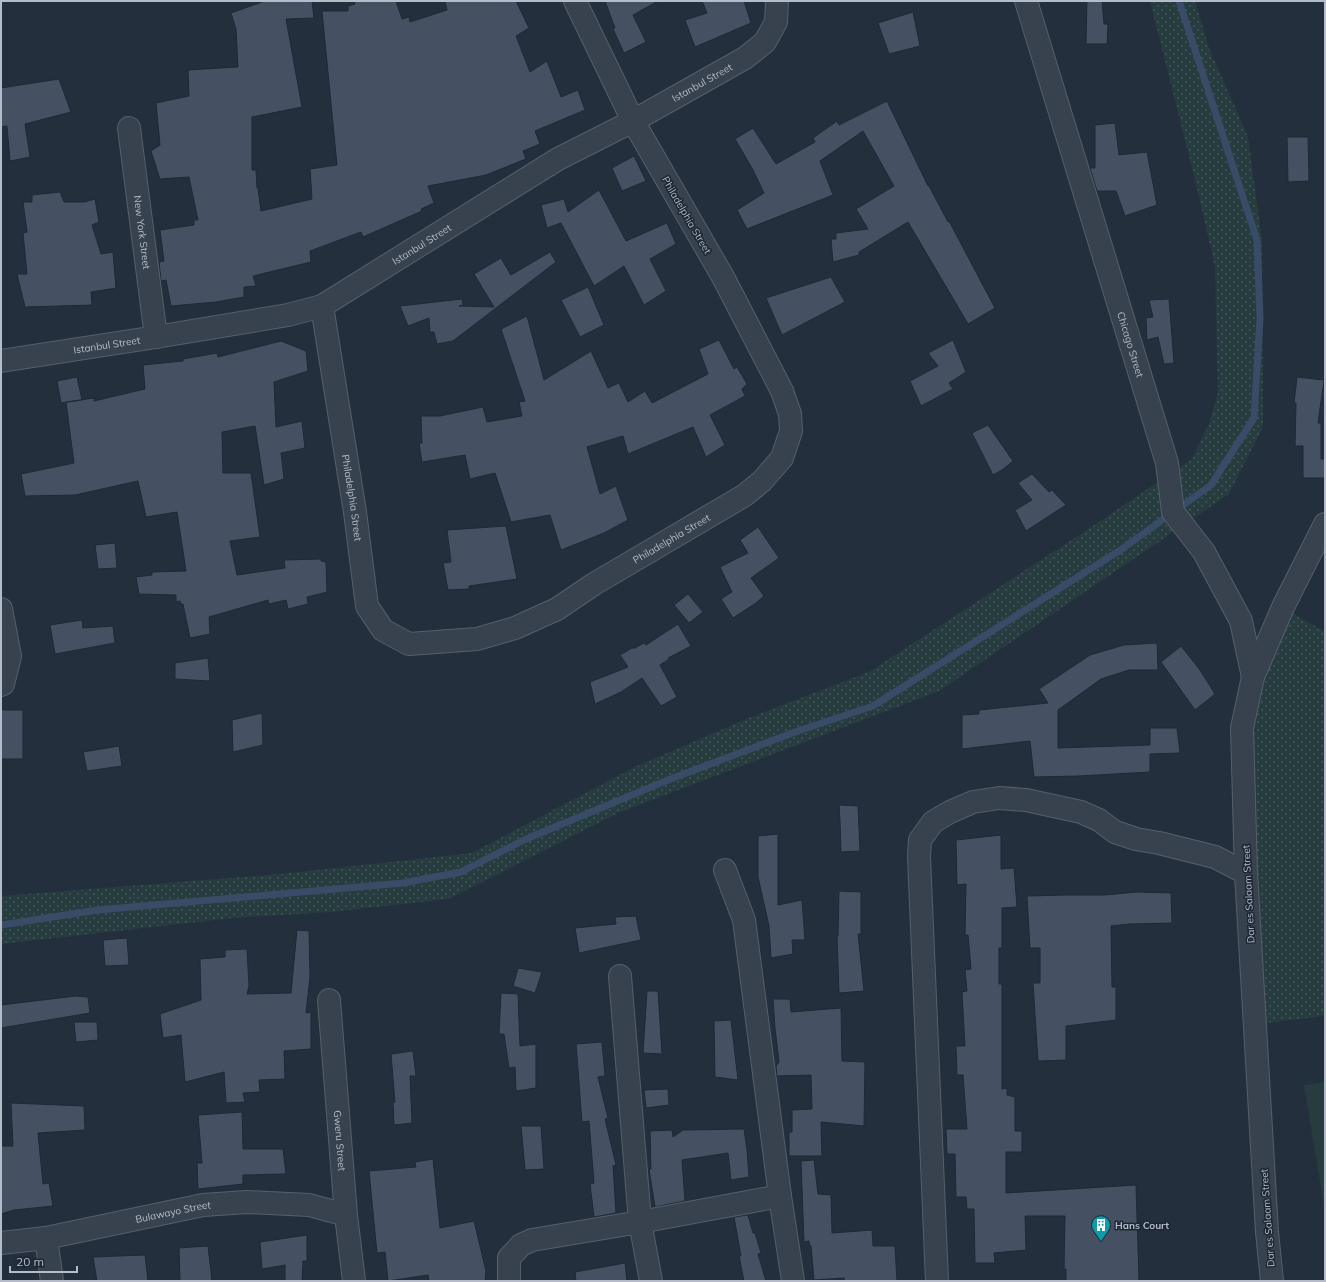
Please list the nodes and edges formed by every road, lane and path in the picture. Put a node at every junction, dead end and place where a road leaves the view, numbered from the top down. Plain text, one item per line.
1 (575, 1) edge
2 (777, 1) edge
3 (1026, 1) edge
4 (633, 121) junction
5 (128, 128) dead end
6 (322, 306) junction
7 (156, 337) junction
8 (1, 361) edge
9 (1325, 524) edge
10 (1, 609) edge
11 (1253, 678) junction
12 (1, 685) edge
13 (725, 870) dead end
14 (1246, 873) junction
15 (620, 976) dead end
16 (329, 1000) dead end
17 (780, 1196) junction
18 (346, 1215) junction
19 (640, 1222) junction
20 (46, 1238) junction
21 (1, 1243) edge
22 (52, 1281) edge
23 (354, 1281) edge
24 (509, 1281) edge
25 (651, 1281) edge
26 (793, 1281) edge
27 (937, 1281) edge
28 (1272, 1281) edge

1 - 4 street, Philadelphia Street
2 - 4 street, Istanbul Street
3 - 11 street, Chicago Street
4 - 6 street, Istanbul Street
4 - 6 street, Philadelphia Street
5 - 7 street, New York Street
6 - 7 street, Istanbul Street
7 - 8 street, Istanbul Street
9 - 11 street, Dar es Salaam Street
10 - 12 street
11 - 14 street, Dar es Salaam Street
13 - 17 street
14 - 27 street
14 - 28 street, Dar es Salaam Street
15 - 19 street
16 - 18 street, Gweru Street
17 - 19 street
17 - 26 street
18 - 20 street, Bulawayo Street
18 - 23 street, Gweru Street
19 - 24 street
19 - 25 street
20 - 21 street, Bulawayo Street
20 - 22 street

